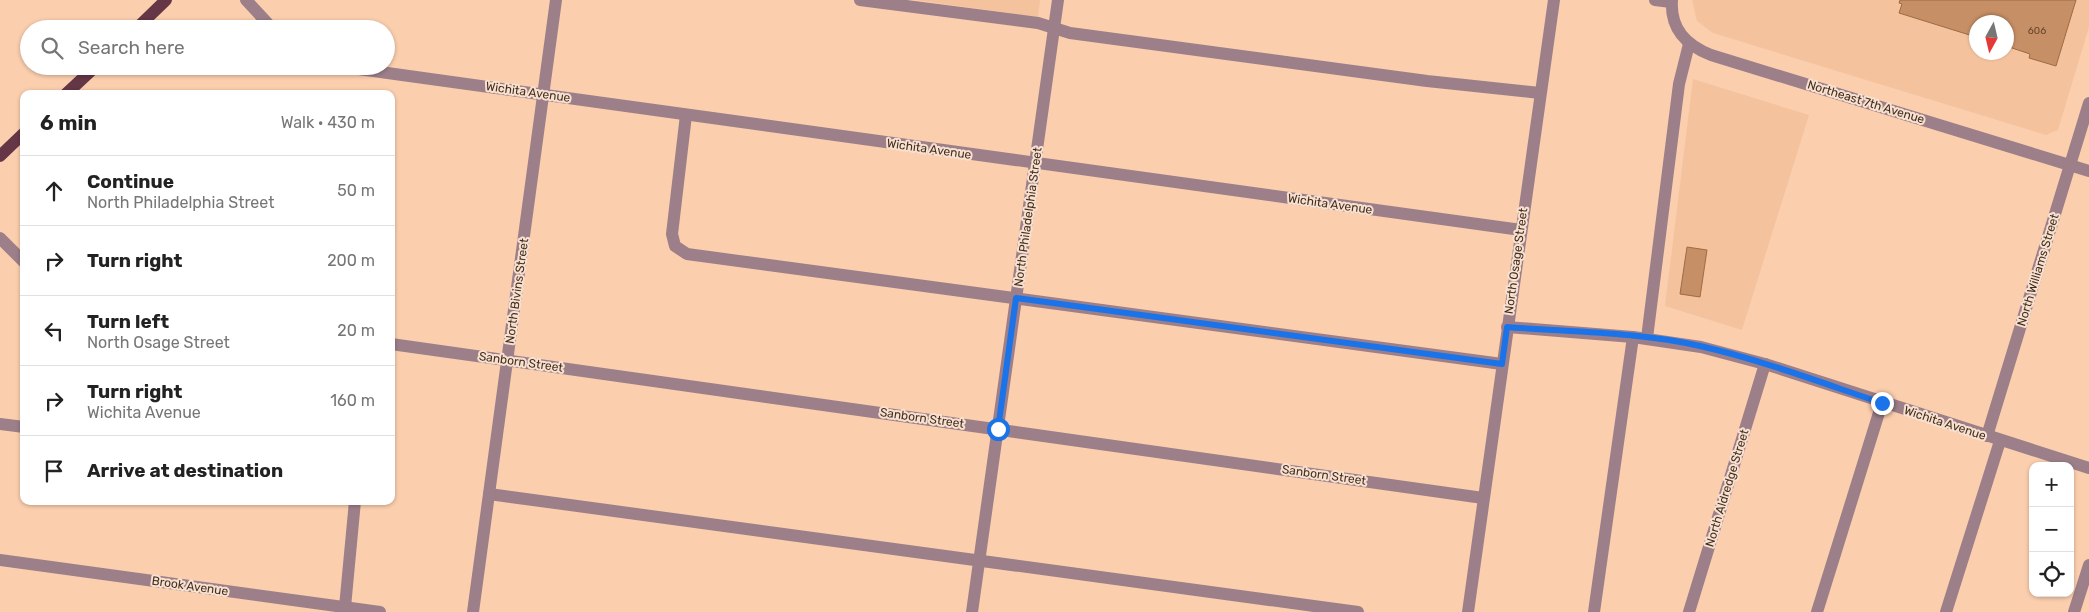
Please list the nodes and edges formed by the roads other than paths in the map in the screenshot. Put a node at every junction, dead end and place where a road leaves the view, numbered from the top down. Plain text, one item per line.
1 (166, 0) edge
2 (246, 0) edge
3 (556, 0) edge
4 (860, 0) edge
5 (1058, 0) edge
6 (1554, 0) edge
7 (1655, 0) edge
8 (1671, 1) edge
9 (145, 20) edge
10 (265, 20) edge
11 (1054, 29) junction
12 (1689, 44) junction
13 (395, 74) edge
14 (86, 75) edge
15 (70, 90) edge
16 (1540, 93) junction
17 (545, 94) junction
18 (2089, 103) edge
19 (686, 115) junction
20 (20, 137) edge
21 (0, 156) edge
22 (1035, 164) junction
23 (2070, 165) junction
24 (2089, 171) edge
25 (1521, 230) junction
26 (0, 238) edge
27 (20, 258) edge
28 (1016, 298) junction
29 (1507, 327) junction
30 (1634, 337) junction
31 (1647, 338) junction
32 (395, 345) edge
33 (507, 360) junction
34 (1502, 364) junction
35 (1765, 364) junction
36 (1882, 403) junction
37 (0, 424) edge
38 (20, 426) edge
39 (998, 429) junction
40 (1987, 436) junction
41 (2000, 441) junction
42 (2089, 468) edge
43 (489, 494) junction
44 (1483, 498) junction
45 (355, 505) edge
46 (0, 560) edge
47 (980, 561) junction
48 (2089, 565) edge
49 (345, 607) junction
50 (380, 612) edge
51 (473, 612) edge
52 (972, 612) edge
53 (1358, 612) edge
54 (1468, 612) edge
55 (1594, 612) edge
56 (1689, 612) edge
57 (1817, 612) edge
58 (1946, 612) edge
59 (2074, 612) edge

1 - 9 main road
2 - 10 street
3 - 17 street, North Bivins Street
4 - 11 street
5 - 11 street, North Philadelphia Street
6 - 16 street, North Osage Street
7 - 8 street
8 - 12 street, Northeast 7th Avenue
11 - 16 street
11 - 22 street, North Philadelphia Street
12 - 23 street, Northeast 7th Avenue
12 - 31 street
13 - 17 street, Wichita Avenue
14 - 15 main road
16 - 25 street, North Osage Street
17 - 19 street, Wichita Avenue
17 - 33 street, North Bivins Street
18 - 23 street, North Williams Street
19 - 22 street, Wichita Avenue
19 - 28 street
20 - 21 main road
22 - 25 street, Wichita Avenue
22 - 28 street, North Philadelphia Street
23 - 24 street, Northeast 7th Avenue
23 - 40 street, North Williams Street
25 - 29 street, North Osage Street
26 - 27 street
28 - 34 street
28 - 39 street, North Philadelphia Street
29 - 30 street, Wichita Avenue
29 - 34 street, North Osage Street
30 - 31 street, Wichita Avenue
30 - 55 street
31 - 35 street, Wichita Avenue
32 - 33 street, Sanborn Street
33 - 39 street, Sanborn Street
33 - 43 street, North Bivins Street
34 - 44 street, North Osage Street
35 - 36 street, Wichita Avenue
35 - 56 street, North Aldredge Street
36 - 40 street, Wichita Avenue
36 - 57 street
37 - 38 street
39 - 44 street, Sanborn Street
39 - 47 street, North Philadelphia Street
40 - 41 street, Wichita Avenue
41 - 42 street, Wichita Avenue
41 - 58 street
43 - 47 street
43 - 51 street, North Bivins Street
44 - 54 street, North Osage Street
45 - 49 street
46 - 49 street, Brook Avenue
47 - 52 street, North Philadelphia Street
47 - 53 street
48 - 59 street
49 - 50 street, Brook Avenue

